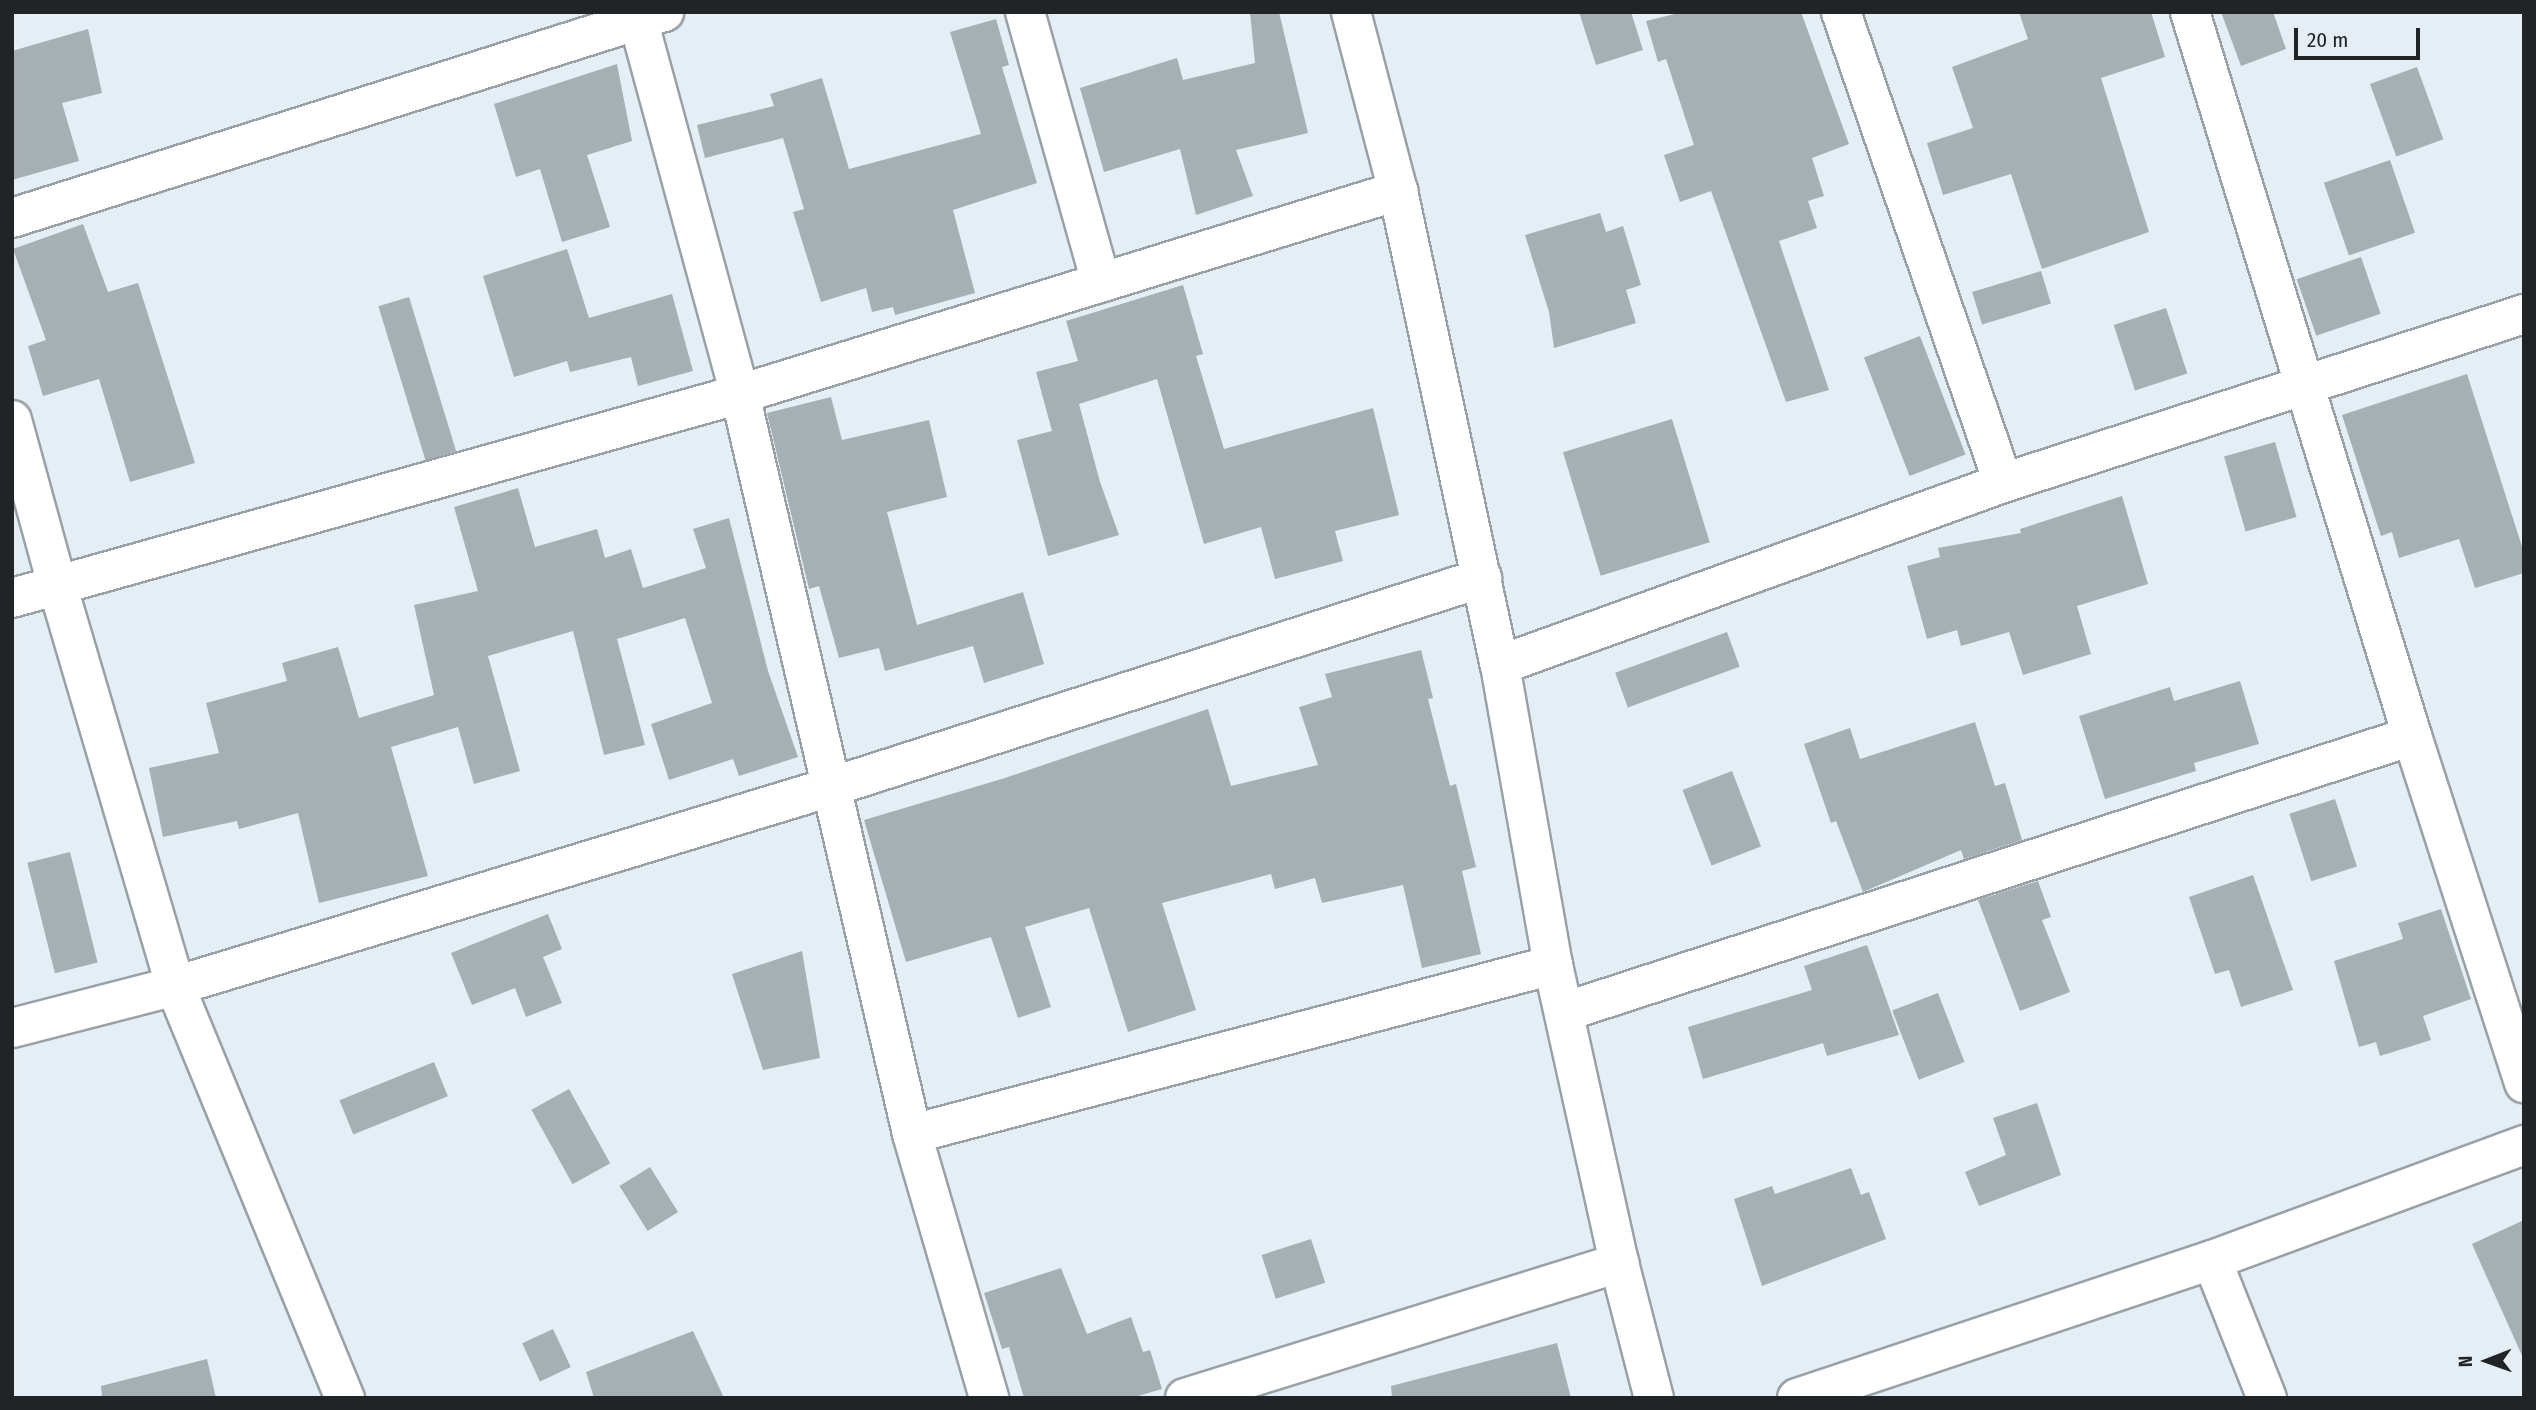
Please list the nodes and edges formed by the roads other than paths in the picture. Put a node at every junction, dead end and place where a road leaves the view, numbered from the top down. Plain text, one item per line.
1 (1025, 12) edge
2 (1351, 12) edge
3 (2190, 12) edge
4 (646, 15) edge
5 (1850, 15) edge
6 (1398, 191) junction
7 (12, 218) edge
8 (1101, 283) junction
9 (2524, 314) edge
10 (2304, 383) junction
11 (740, 394) junction
12 (12, 420) edge
13 (2003, 483) junction
14 (1482, 578) junction
15 (57, 584) junction
16 (12, 598) edge
17 (1500, 664) junction
18 (2412, 736) junction
19 (831, 787) junction
20 (1553, 965) junction
21 (175, 986) junction
22 (1564, 1012) junction
23 (12, 1028) edge
24 (2524, 1083) edge
25 (912, 1134) junction
26 (2524, 1145) edge
27 (2212, 1261) junction
28 (1619, 1263) junction
29 (345, 1398) edge
30 (989, 1398) edge
31 (1185, 1398) edge
32 (1654, 1398) edge
33 (1797, 1398) edge
34 (2267, 1398) edge

1 - 8 street
2 - 6 street
3 - 10 street
4 - 7 street
4 - 11 street
5 - 13 street
6 - 8 street
6 - 14 street
8 - 11 street
9 - 10 street
10 - 13 street
10 - 18 street
11 - 15 street
11 - 19 street
12 - 15 street
13 - 17 street
14 - 17 street
14 - 19 street
15 - 16 street
15 - 21 street
17 - 20 street
18 - 22 street
18 - 24 street
19 - 21 street
19 - 25 street
20 - 22 street
20 - 25 street
21 - 23 street
21 - 29 street
22 - 28 street
25 - 30 street
26 - 27 street
27 - 33 street
27 - 34 street
28 - 31 street
28 - 32 street

